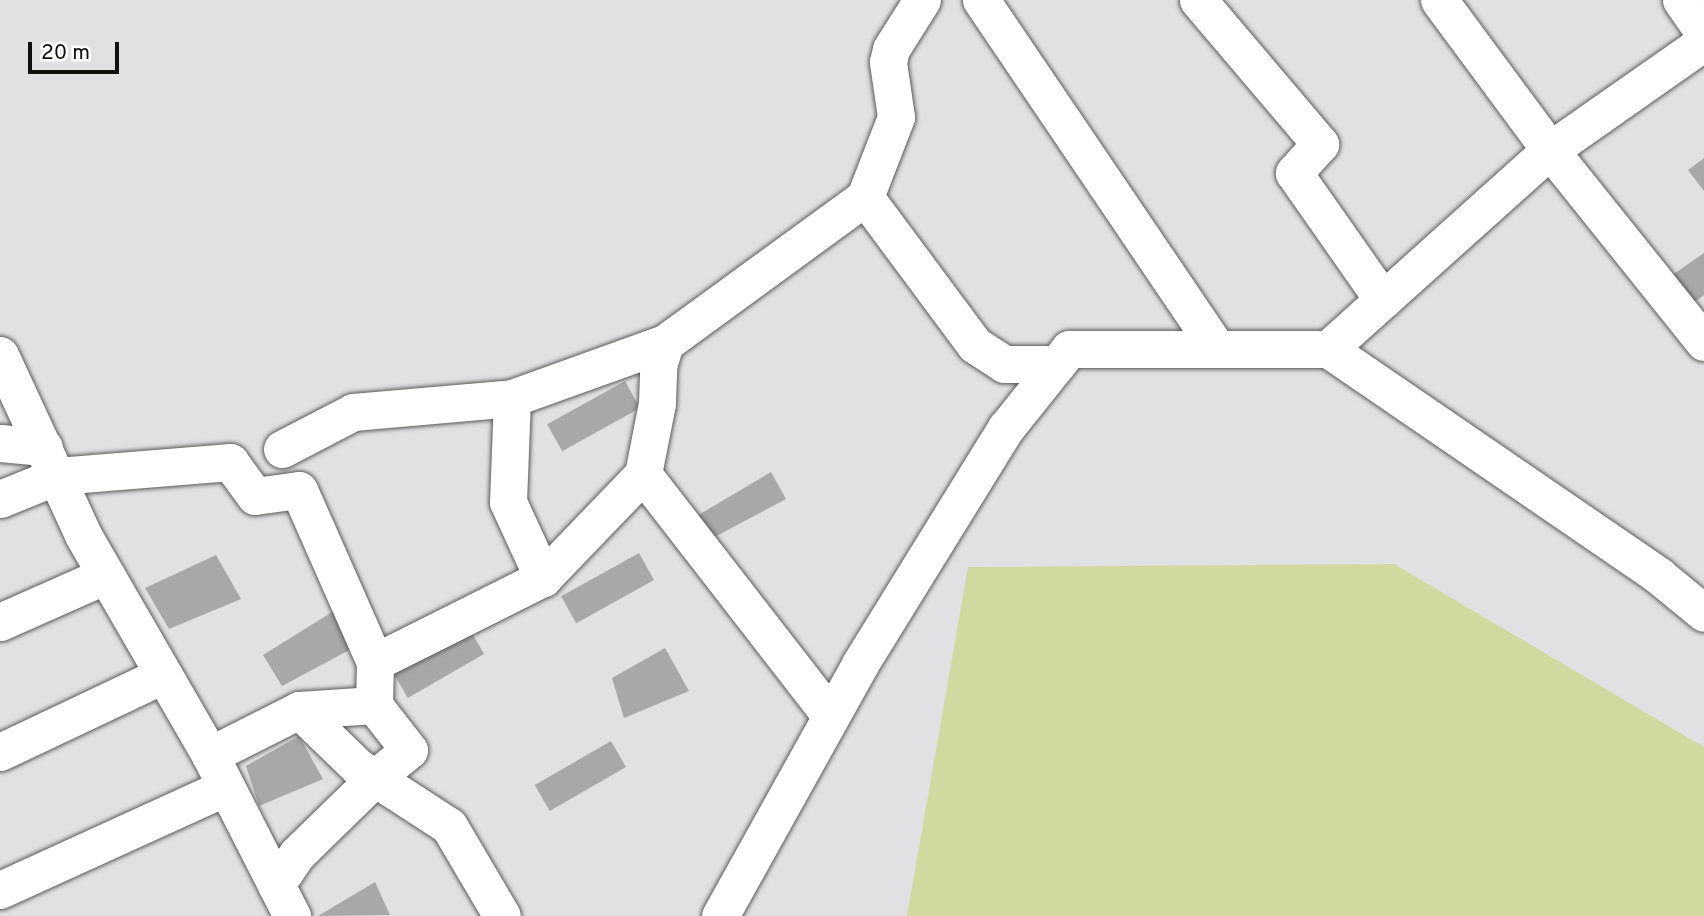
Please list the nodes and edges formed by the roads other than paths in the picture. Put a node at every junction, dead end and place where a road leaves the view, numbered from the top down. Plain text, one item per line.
1 (922, 0) edge
2 (981, 0) edge
3 (1198, 0) edge
4 (1439, 0) edge
5 (1681, 0) edge
6 (1704, 33) edge
7 (1704, 42) edge
8 (1550, 150) junction
9 (865, 197) junction
10 (1383, 300) junction
11 (1704, 342) edge
12 (665, 343) junction
13 (1217, 349) junction
14 (1328, 349) junction
15 (0, 355) edge
16 (1057, 364) junction
17 (512, 398) junction
18 (0, 443) edge
19 (282, 449) junction
20 (50, 461) junction
21 (230, 461) junction
22 (643, 474) junction
23 (299, 490) junction
24 (0, 499) edge
25 (106, 575) junction
26 (544, 578) junction
27 (1704, 613) edge
28 (0, 622) edge
29 (375, 662) junction
30 (163, 675) junction
31 (374, 705) junction
32 (299, 709) junction
33 (831, 716) junction
34 (0, 752) edge
35 (210, 755) junction
36 (375, 778) junction
37 (226, 787) junction
38 (0, 890) edge
39 (284, 901) edge
40 (502, 916) edge
41 (720, 916) edge

1 - 9 street
2 - 13 street
3 - 10 street
4 - 8 street
5 - 6 street
7 - 8 street
8 - 10 street
8 - 11 street
9 - 12 street
9 - 16 street
10 - 14 street
12 - 17 street
12 - 22 street
13 - 14 street
13 - 16 street
14 - 27 street
15 - 20 street
16 - 33 street
17 - 19 street
17 - 26 street
18 - 20 street
19 - 21 street
19 - 23 street
20 - 21 street
20 - 24 street
20 - 25 street
21 - 23 street
22 - 26 street
22 - 33 street
23 - 29 street
25 - 28 street
25 - 30 street
26 - 29 street
29 - 31 street
30 - 34 street
30 - 35 street
31 - 32 street
31 - 36 street
32 - 35 street
32 - 36 street
33 - 41 street
35 - 37 street
36 - 39 street
36 - 40 street
37 - 38 street
37 - 39 street

